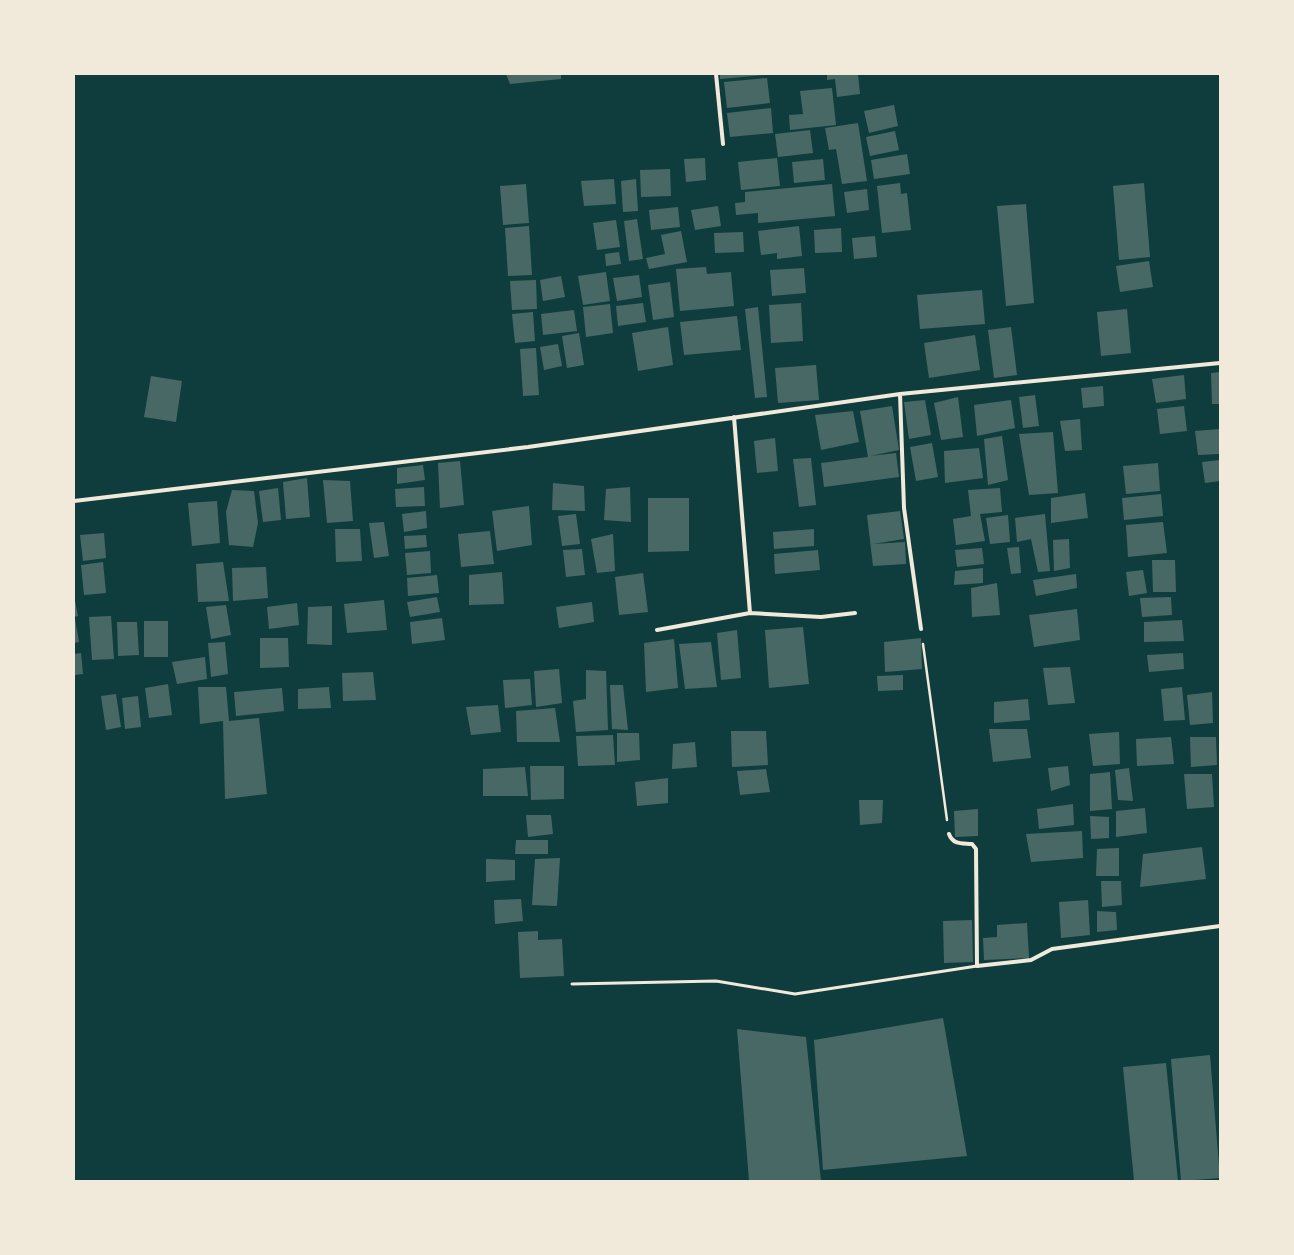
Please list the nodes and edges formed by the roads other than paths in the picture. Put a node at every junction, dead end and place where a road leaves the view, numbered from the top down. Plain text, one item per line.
1 (716, 74) edge
2 (723, 144) dead end
3 (1220, 363) edge
4 (900, 394) junction
5 (734, 417) junction
6 (74, 501) edge
7 (750, 613) junction
8 (855, 613) dead end
9 (921, 629) road end
10 (657, 630) dead end
11 (949, 834) road end
12 (1220, 926) edge
13 (977, 966) junction
14 (572, 984) dead end

1 - 2 street
3 - 4 street
4 - 5 street
4 - 9 street
5 - 6 street
5 - 7 street
7 - 8 street
7 - 10 street
11 - 13 street
12 - 13 street
13 - 14 lane

